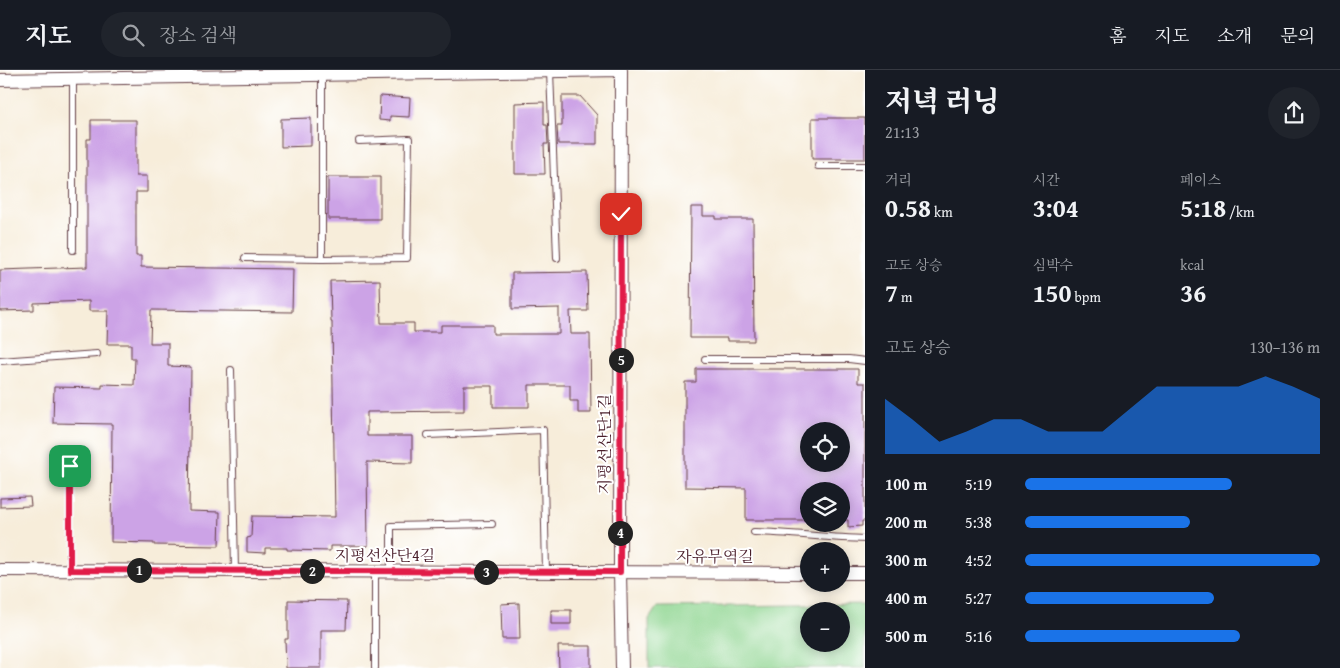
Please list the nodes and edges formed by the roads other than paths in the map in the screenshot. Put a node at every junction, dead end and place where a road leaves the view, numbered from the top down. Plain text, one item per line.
1 (621, 70) edge
2 (550, 72) junction
3 (139, 74) edge
4 (322, 75) junction
5 (73, 79) junction
6 (0, 80) edge
7 (359, 141) dead end
8 (818, 166) dead end
9 (865, 166) edge
10 (73, 250) dead end
11 (245, 258) dead end
12 (557, 258) dead end
13 (322, 259) junction
14 (97, 354) dead end
15 (705, 359) dead end
16 (865, 360) edge
17 (0, 361) edge
18 (231, 370) dead end
19 (428, 435) dead end
20 (70, 466) dead end
21 (492, 524) dead end
22 (754, 532) dead end
23 (865, 539) edge
24 (0, 570) edge
25 (70, 570) junction
26 (235, 571) junction
27 (375, 571) junction
28 (391, 571) junction
29 (546, 572) junction
30 (620, 572) junction
31 (800, 573) edge
32 (850, 573) edge
33 (865, 574) edge
34 (375, 668) edge
35 (622, 668) edge

1 - 2 street
1 - 30 street, 지평선산단1길
2 - 4 street
2 - 12 lane
3 - 4 street
3 - 5 street
4 - 13 lane
5 - 6 street
5 - 10 lane
7 - 13 lane
8 - 9 lane
11 - 13 lane
14 - 17 lane
15 - 16 lane
18 - 26 lane
19 - 29 lane
20 - 25 lane
21 - 28 lane
22 - 23 lane
24 - 25 street, 지평선산단4길
25 - 26 street, 지평선산단4길
26 - 27 street, 지평선산단4길
27 - 28 street, 지평선산단4길
27 - 34 lane
28 - 29 street, 지평선산단4길
29 - 30 street, 지평선산단4길
30 - 31 street, 자유무역길
30 - 35 street, 지평선산단1길
32 - 33 street

